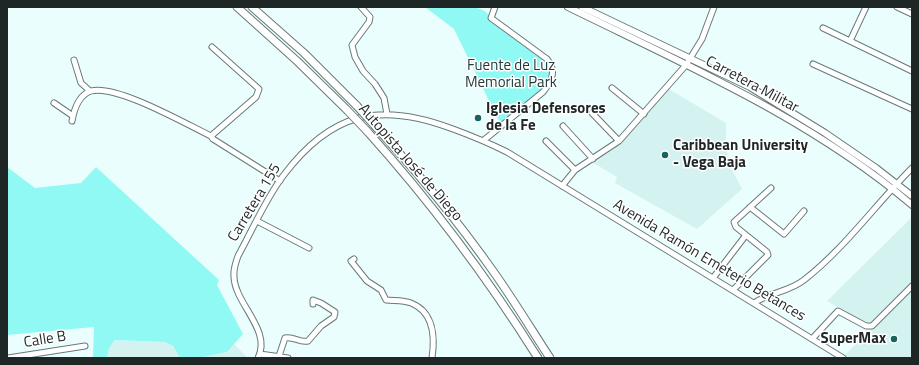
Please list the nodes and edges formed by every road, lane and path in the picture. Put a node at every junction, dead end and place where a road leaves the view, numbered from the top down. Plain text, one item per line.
1 (237, 7) edge
2 (252, 7) edge
3 (361, 7) edge
4 (495, 7) edge
5 (568, 7) edge
6 (714, 7) edge
7 (866, 7) edge
8 (897, 7) edge
9 (586, 8) edge
10 (912, 14) edge
11 (823, 28) dead end
12 (850, 41) junction
13 (212, 47) dead end
14 (690, 59) junction
15 (74, 60) dead end
16 (813, 64) dead end
17 (686, 65) junction
18 (912, 71) edge
19 (612, 88) dead end
20 (90, 91) junction
21 (54, 103) dead end
22 (912, 108) edge
23 (592, 113) dead end
24 (387, 114) junction
25 (644, 114) junction
26 (563, 126) dead end
27 (211, 136) junction
28 (484, 140) junction
29 (546, 141) dead end
30 (619, 142) junction
31 (593, 159) junction
32 (912, 168) edge
33 (575, 170) junction
34 (280, 181) junction
35 (898, 184) junction
36 (562, 186) junction
37 (771, 188) dead end
38 (893, 190) junction
39 (912, 196) edge
40 (912, 205) edge
41 (750, 207) junction
42 (804, 211) dead end
43 (257, 221) junction
44 (746, 235) junction
45 (309, 248) dead end
46 (354, 259) dead end
47 (713, 278) junction
48 (912, 286) edge
49 (733, 290) junction
50 (754, 303) junction
51 (313, 304) dead end
52 (812, 339) junction
53 (85, 346) dead end
54 (259, 356) edge
55 (279, 356) junction
56 (8, 358) edge
57 (288, 358) edge
58 (432, 358) edge
59 (538, 358) edge
60 (550, 358) edge
61 (842, 358) edge

1 - 59 highway, Autopista José de Diego, bridge
2 - 60 highway, Autopista José de Diego, bridge
3 - 24 street
4 - 28 street
5 - 17 main road, Carretera Militar
6 - 14 street
7 - 12 street
8 - 10 street
9 - 14 main road, Carretera Militar
11 - 12 street
12 - 18 street
13 - 27 street
14 - 17 street
14 - 35 main road, Carretera Militar
15 - 20 street
16 - 22 street
17 - 25 street
17 - 38 main road, Carretera Militar
19 - 25 street
20 - 21 street
20 - 27 street
23 - 30 street
24 - 28 street, Carretera 155
24 - 34 street, Carretera 155
25 - 30 street
26 - 31 street
27 - 34 street
28 - 36 street, Carretera 155
29 - 33 street
30 - 31 street
31 - 33 street
32 - 35 street
33 - 36 street
34 - 43 street, Carretera 155
35 - 38 street
35 - 39 main road, Carretera Militar
36 - 47 street, Avenida Ramón Emeterio Betances
37 - 41 street
38 - 40 main road, Carretera Militar
38 - 50 street
41 - 42 street
41 - 44 street
43 - 45 street
43 - 54 street, Carretera 155
44 - 47 street
44 - 49 street
46 - 58 street
47 - 49 street, Avenida Ramón Emeterio Betances
48 - 52 street
49 - 50 street, Avenida Ramón Emeterio Betances
50 - 52 street, Avenida Ramón Emeterio Betances
51 - 55 street
52 - 61 street, Avenida Ramón Emeterio Betances
53 - 56 street, Calle B
54 - 55 street
55 - 57 street

